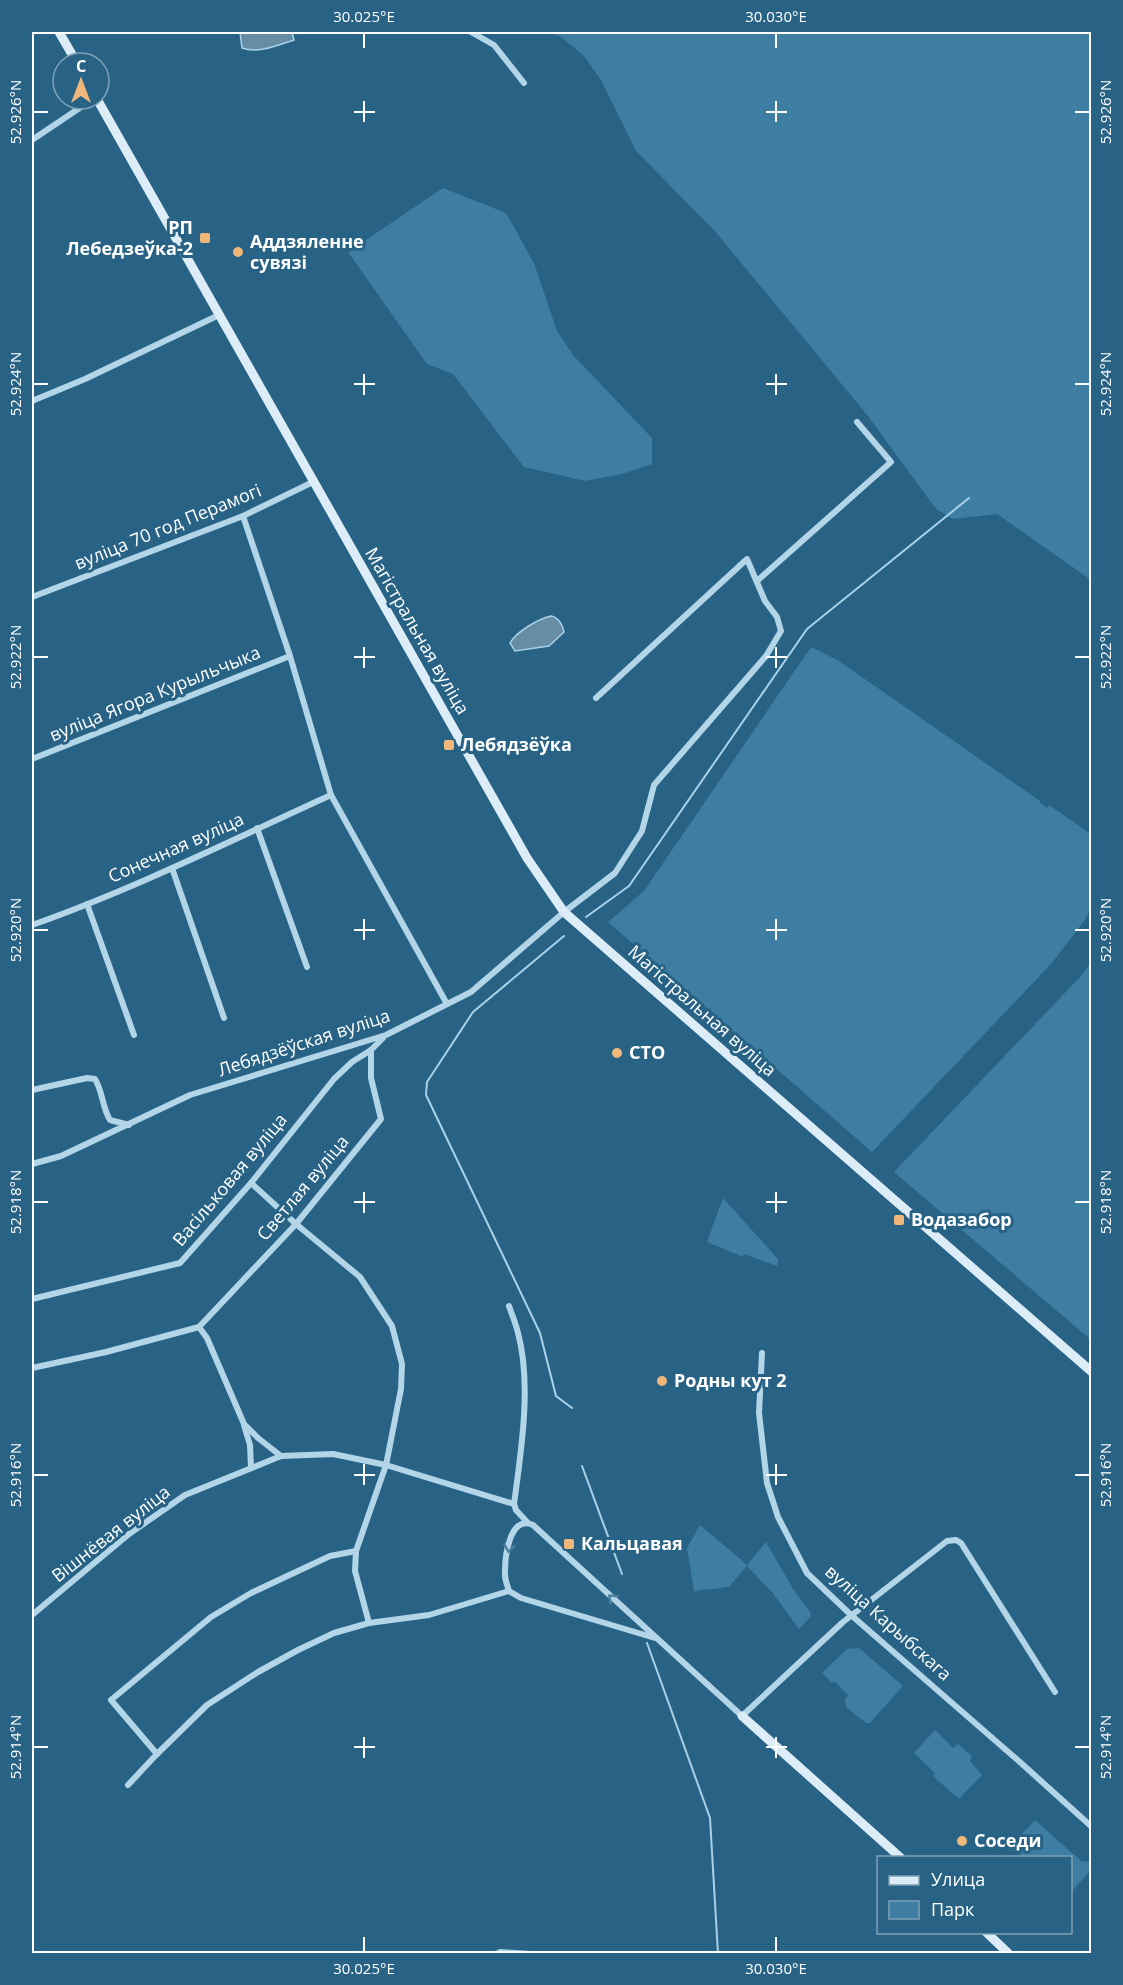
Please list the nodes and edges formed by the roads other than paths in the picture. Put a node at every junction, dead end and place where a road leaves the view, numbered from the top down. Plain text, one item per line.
1 (59, 32) edge
2 (471, 32) edge
3 (70, 51) edge
4 (524, 83) dead end
5 (77, 111) edge
6 (102, 111) edge
7 (32, 140) edge
8 (219, 315) junction
9 (32, 401) edge
10 (857, 422) dead end
11 (313, 482) junction
12 (243, 516) junction
13 (758, 581) junction
14 (32, 597) edge
15 (290, 656) junction
16 (596, 698) dead end
17 (32, 759) edge
18 (331, 795) junction
19 (257, 828) junction
20 (172, 868) junction
21 (87, 904) junction
22 (564, 912) junction
23 (32, 925) edge
24 (307, 968) dead end
25 (447, 1004) junction
26 (224, 1018) dead end
27 (134, 1035) dead end
28 (386, 1035) junction
29 (345, 1048) junction
30 (371, 1050) junction
31 (352, 1062) junction
32 (32, 1090) edge
33 (129, 1125) junction
34 (32, 1164) edge
35 (251, 1183) junction
36 (296, 1224) junction
37 (32, 1299) edge
38 (509, 1306) dead end
39 (199, 1327) junction
40 (762, 1353) dead end
41 (32, 1368) edge
42 (1092, 1372) edge
43 (244, 1424) junction
44 (281, 1456) junction
45 (386, 1465) junction
46 (251, 1468) junction
47 (514, 1504) junction
48 (527, 1522) junction
49 (356, 1551) junction
50 (509, 1591) junction
51 (32, 1615) edge
52 (851, 1615) junction
53 (369, 1623) junction
54 (655, 1638) junction
55 (1055, 1692) dead end
56 (742, 1716) junction
57 (157, 1754) junction
58 (128, 1785) dead end
59 (1092, 1827) edge
60 (900, 1856) edge
61 (988, 1934) edge
62 (1009, 1953) edge

1 - 3 main road
2 - 4 street
5 - 7 street
6 - 8 main road, Магістральная вуліца
8 - 9 street
8 - 11 main road, Магістральная вуліца
10 - 13 street
11 - 12 street, вуліца 70 год Перамогі
11 - 22 main road, Магістральная вуліца
12 - 14 street, вуліца 70 год Перамогі
12 - 15 street
13 - 16 street
13 - 22 street, Лебядзёўская вуліца
15 - 17 street, вуліца Ягора Курыльчыка
15 - 18 street
18 - 19 street, Сонечная вуліца
18 - 25 street
19 - 20 street, Сонечная вуліца
19 - 24 street
20 - 21 street, Сонечная вуліца
20 - 26 street
21 - 23 street, Сонечная вуліца
21 - 27 street
22 - 25 street, Лебядзёўская вуліца
22 - 42 main road, Магістральная вуліца
25 - 28 street, Лебядзёўская вуліца
28 - 29 street, Лебядзёўская вуліца
28 - 30 street, Васільковая вуліца
29 - 31 street
29 - 33 street, Лебядзёўская вуліца
30 - 31 street, Васільковая вуліца
30 - 36 street, Светлая вуліца
31 - 35 street, Васільковая вуліца
32 - 33 street
33 - 34 street, Лебядзёўская вуліца
35 - 36 street
35 - 37 street, Васільковая вуліца
36 - 39 street, Светлая вуліца
36 - 45 street
38 - 47 street
39 - 41 street
39 - 43 street
40 - 52 street, вуліца Карыбскага
43 - 44 street
43 - 46 street
44 - 45 street, Вішнёвая вуліца
44 - 46 street, Вішнёвая вуліца
45 - 47 street, Вішнёвая вуліца
45 - 49 street
46 - 51 street, Вішнёвая вуліца
47 - 48 street
48 -> 50 street
54 -> 48 street
49 - 53 street
49 - 57 street
50 - 53 street
50 - 54 street
52 - 55 street
52 - 56 street
52 - 59 street, вуліца Карыбскага
53 - 57 street
54 - 56 street
56 - 60 main road
57 - 58 street
61 - 62 main road

